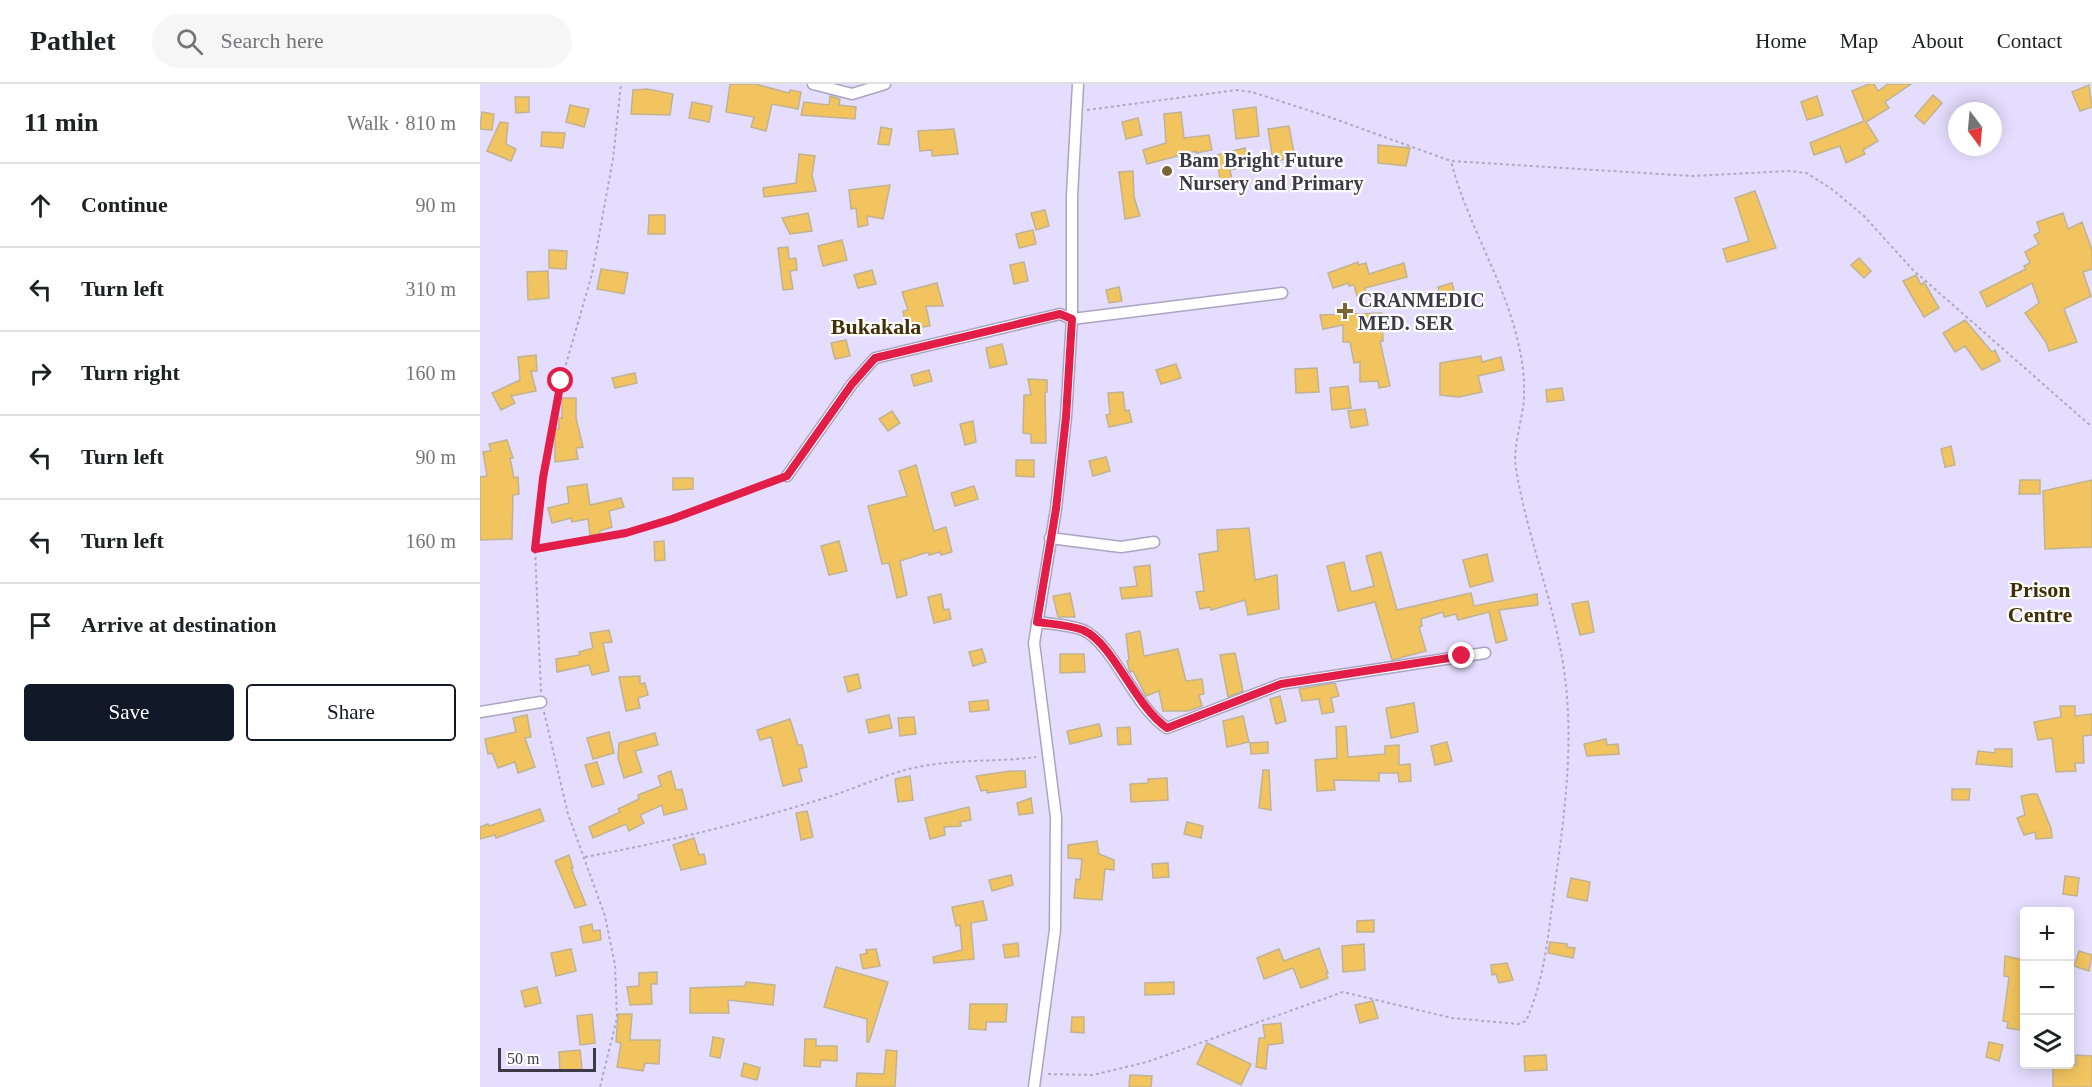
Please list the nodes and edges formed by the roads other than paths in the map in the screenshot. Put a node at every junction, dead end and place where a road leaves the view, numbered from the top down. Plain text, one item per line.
1 (813, 84) edge
2 (885, 84) edge
3 (1078, 84) edge
4 (1282, 292) dead end
5 (1072, 319) junction
6 (787, 476) road end
7 (1050, 538) junction
8 (1154, 542) dead end
9 (1037, 622) junction
10 (1485, 653) dead end
11 (541, 702) road end
12 (480, 712) edge
13 (1034, 1087) edge

1 - 2 street
3 - 5 street
4 - 5 street
5 - 6 street
5 - 7 street
7 - 8 street
7 - 9 street
9 - 10 street
9 - 13 street
11 - 12 street

